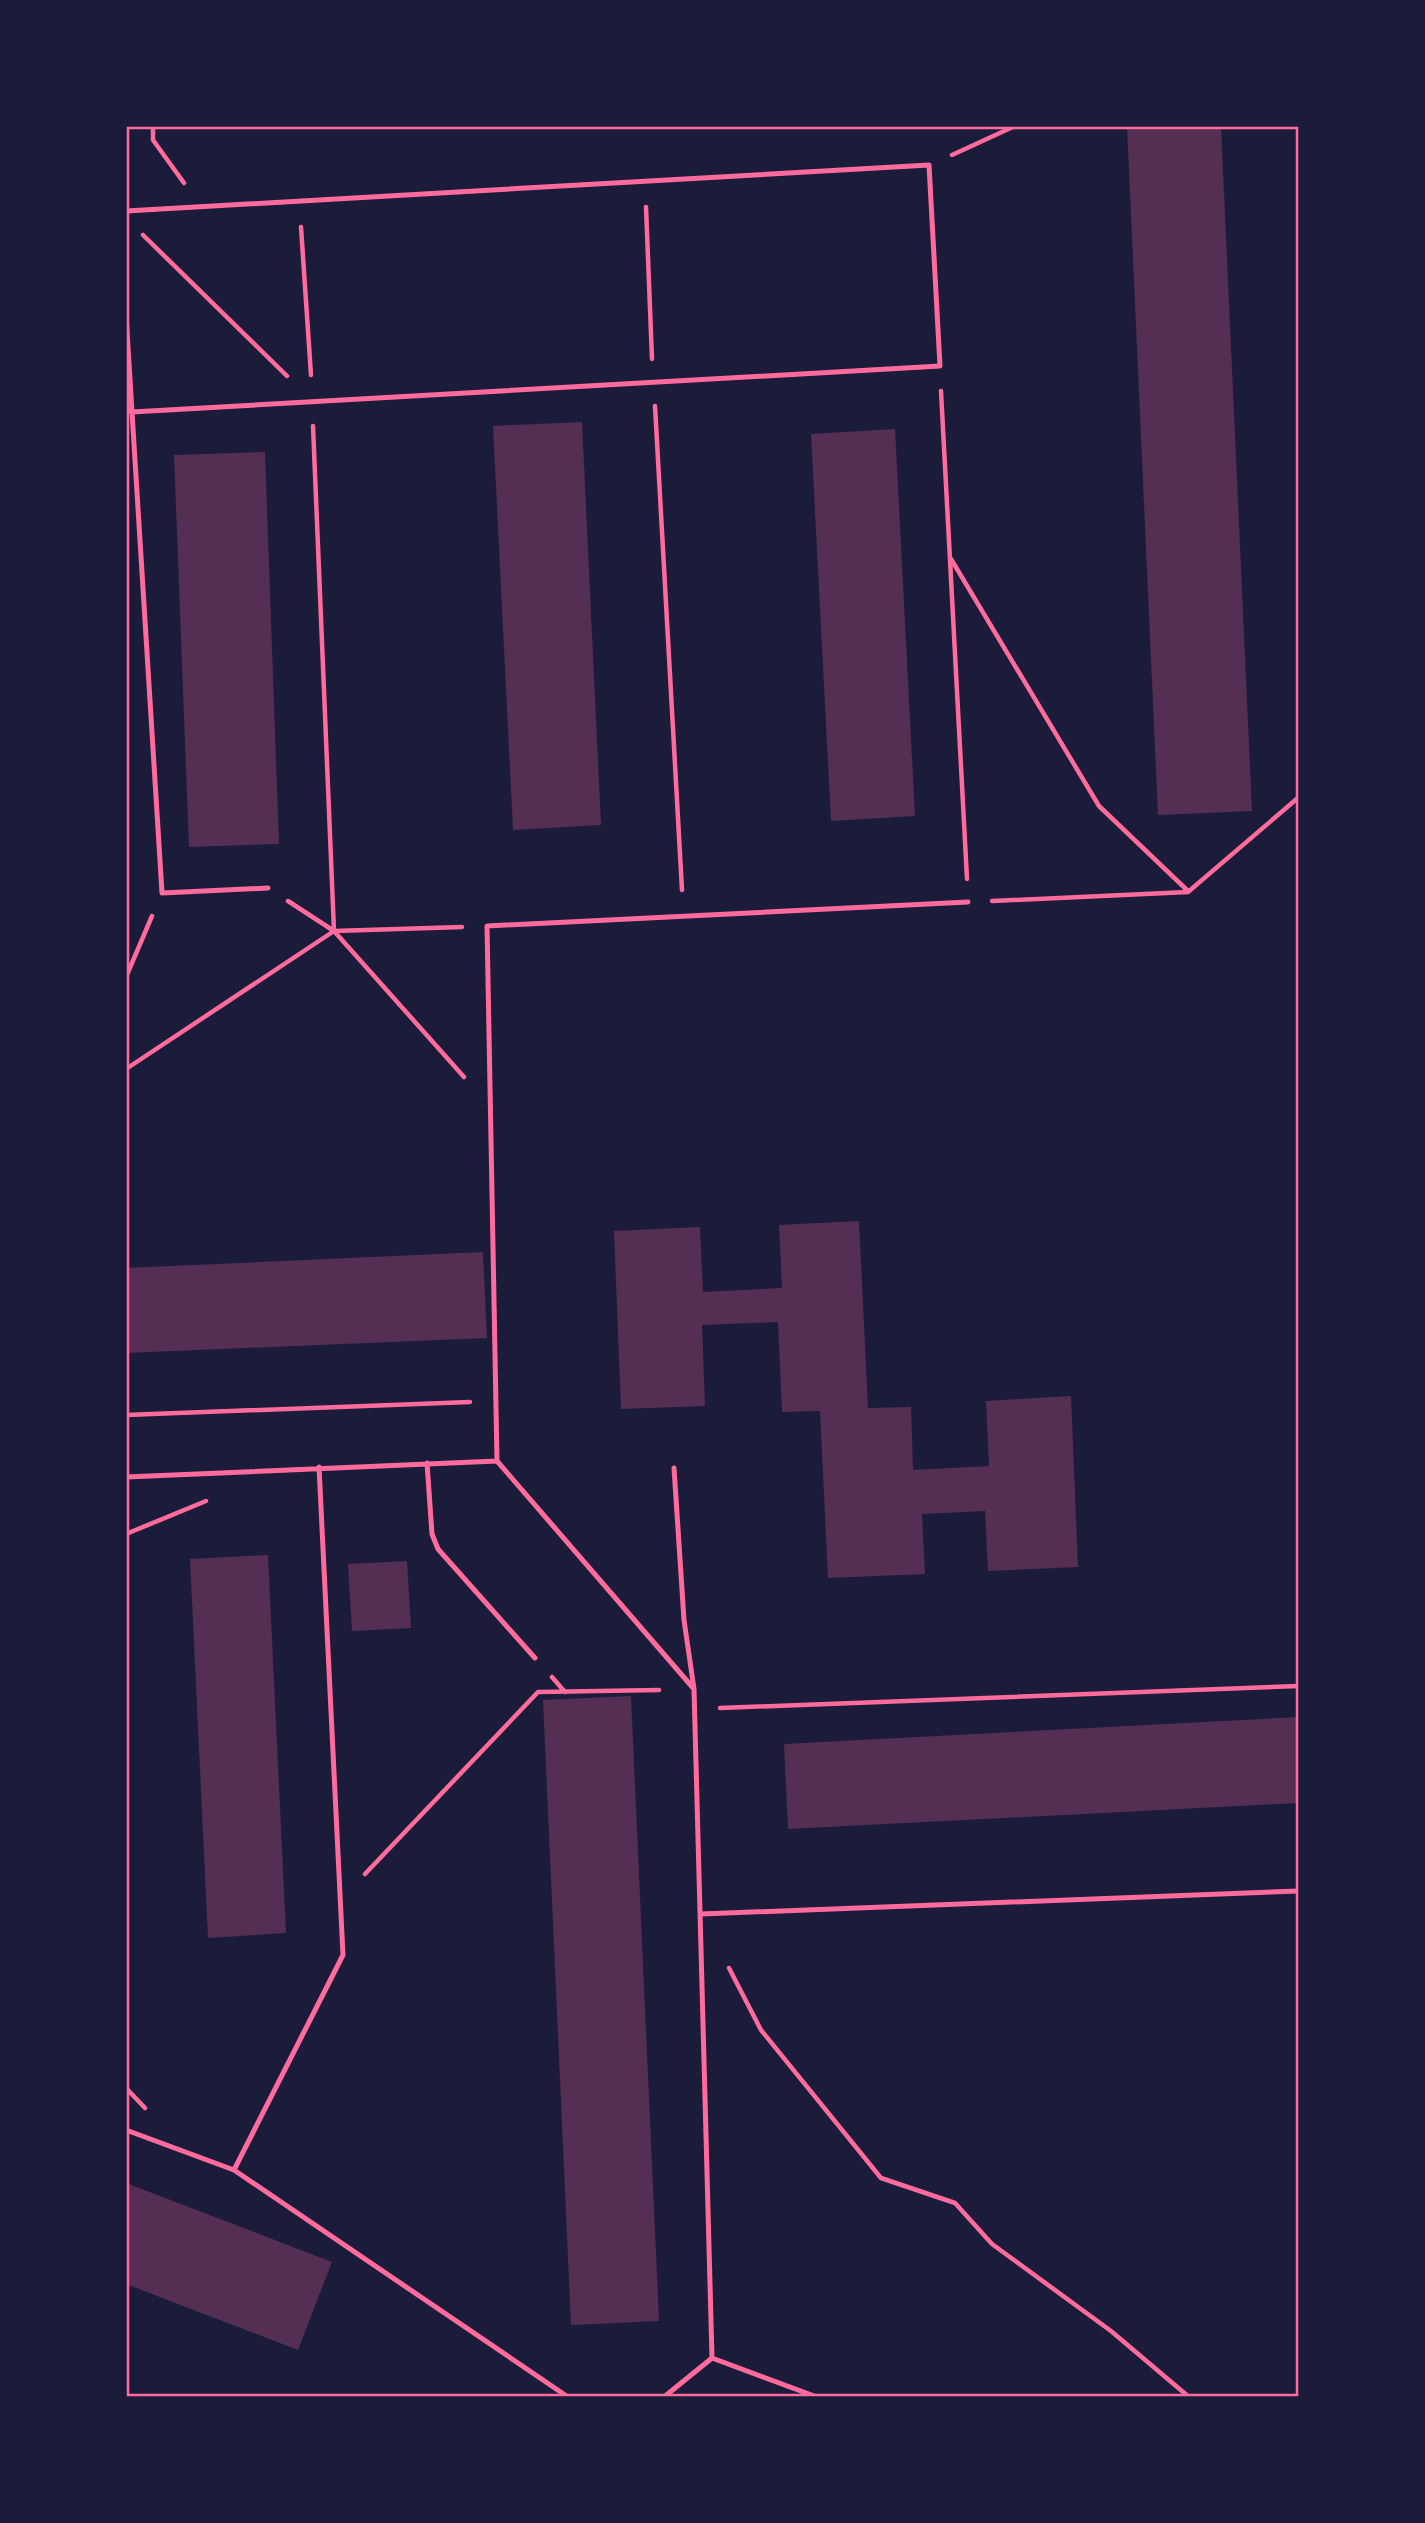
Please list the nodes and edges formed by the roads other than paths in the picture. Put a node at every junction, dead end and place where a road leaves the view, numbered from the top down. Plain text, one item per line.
1 (126, 211) edge
2 (126, 314) edge
3 (129, 410) edge
4 (268, 888) road end
5 (968, 902) road end
6 (497, 1461) junction
7 (427, 1464) junction
8 (319, 1467) junction
9 (674, 1468) dead end
10 (126, 1477) edge
11 (535, 1658) dead end
12 (694, 1689) junction
13 (1299, 1891) edge
14 (701, 1914) junction
15 (126, 2130) edge
16 (234, 2170) junction
17 (712, 2358) junction
18 (569, 2397) edge
19 (664, 2397) edge
20 (817, 2397) edge

1 - 3 lane
2 - 3 lane
3 - 4 lane
5 - 6 lane
6 - 7 lane
6 - 12 lane
7 - 8 lane
7 - 11 lane
8 - 10 lane
8 - 16 lane
9 - 12 lane
12 - 14 lane
13 - 14 lane
14 - 17 lane
15 - 16 lane
16 - 18 lane
17 - 19 lane
17 - 20 lane

